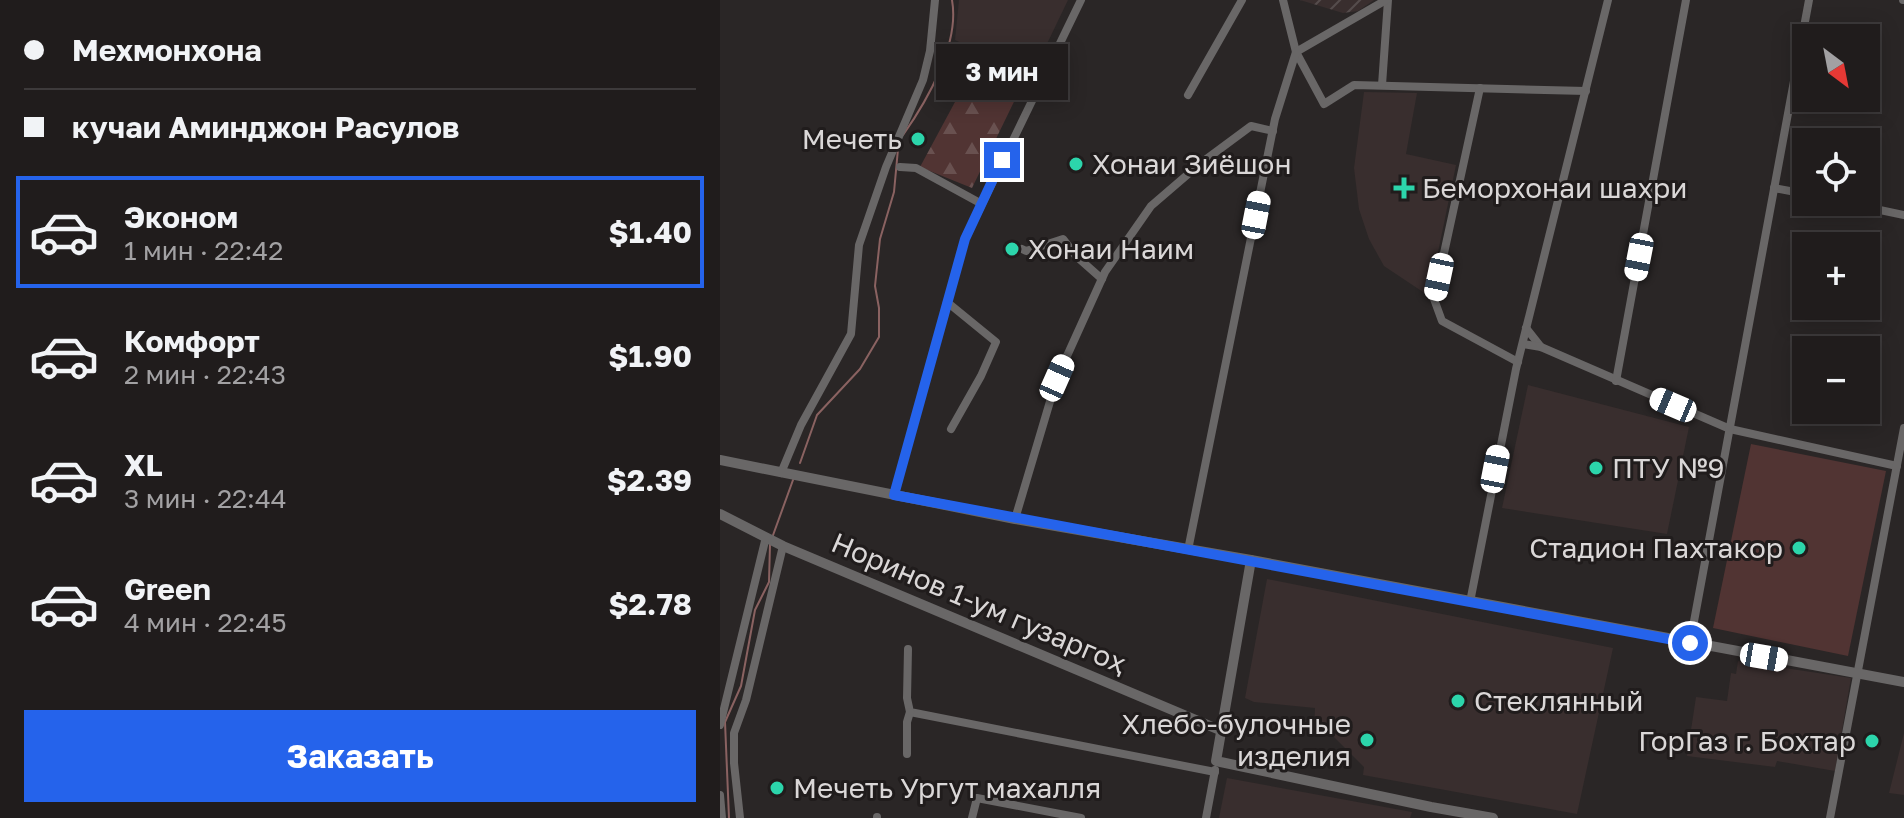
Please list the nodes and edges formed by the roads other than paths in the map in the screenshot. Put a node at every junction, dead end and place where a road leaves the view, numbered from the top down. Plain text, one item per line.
1 (935, 0) edge
2 (1081, 0) edge
3 (1242, 0) edge
4 (1283, 0) edge
5 (1387, 0) edge
6 (1608, 0) edge
7 (1686, 0) edge
8 (1809, 0) edge
9 (1296, 52) junction
10 (1382, 85) junction
11 (1480, 88) junction
12 (1586, 91) junction
13 (1188, 95) dead end
14 (1273, 131) junction
15 (900, 167) dead end
16 (1774, 188) junction
17 (1792, 191) edge
18 (980, 203) junction
19 (1880, 210) edge
20 (1904, 215) edge
21 (1022, 249) dead end
22 (1102, 279) junction
23 (947, 302) junction
24 (1526, 328) junction
25 (1523, 344) junction
26 (1541, 347) junction
27 (1518, 362) junction
28 (1616, 381) junction
29 (1904, 428) edge
30 (951, 429) dead end
31 (1730, 429) junction
32 (720, 460) edge
33 (1897, 466) junction
34 (781, 473) junction
35 (894, 495) junction
36 (720, 514) edge
37 (1015, 519) junction
38 (773, 541) junction
39 (1188, 550) junction
40 (1251, 560) junction
41 (1470, 602) junction
42 (1690, 643) junction
43 (908, 649) dead end
44 (1858, 673) junction
45 (1904, 682) edge
46 (910, 712) junction
47 (720, 725) edge
48 (1222, 731) junction
49 (907, 754) dead end
50 (1216, 766) junction
51 (720, 801) edge
52 (1430, 813) edge
53 (722, 818) edge
54 (740, 818) edge
55 (972, 818) edge
56 (1081, 818) edge
57 (1206, 818) edge
58 (1493, 818) edge
59 (1830, 818) edge

1 - 34 street
2 - 18 street
3 - 13 street
4 - 9 street
5 - 9 street
5 - 10 street
6 - 12 street
7 - 28 street
8 - 16 street
9 - 10 street
9 - 14 street
10 - 11 street
11 - 12 street
11 - 27 street
12 - 24 street
14 - 22 street
14 - 39 street
15 - 18 street
16 - 17 street
16 - 31 street
18 - 23 street
19 - 20 street
21 - 22 street
22 - 37 street
23 - 30 street
23 - 35 street
24 - 25 street
24 - 26 street
25 - 26 street
25 - 27 street
26 - 28 street
27 - 41 street
28 - 31 street
29 - 33 street
31 - 33 street
31 - 42 street
32 - 34 street
33 - 44 street
34 - 35 street
35 - 37 street
36 - 38 street, Норинов 1-ум гузаргоҳ
37 - 39 street
38 - 47 street
38 - 48 street, Норинов 1-ум гузаргоҳ
38 - 54 street
39 - 40 street
40 - 41 street
40 - 48 street
41 - 42 street
42 - 44 street
43 - 46 street
44 - 45 street
44 - 59 street
46 - 49 street
46 - 50 street
48 - 50 street
50 - 52 street
50 - 57 street
51 - 53 street
52 - 58 street
55 - 56 street

